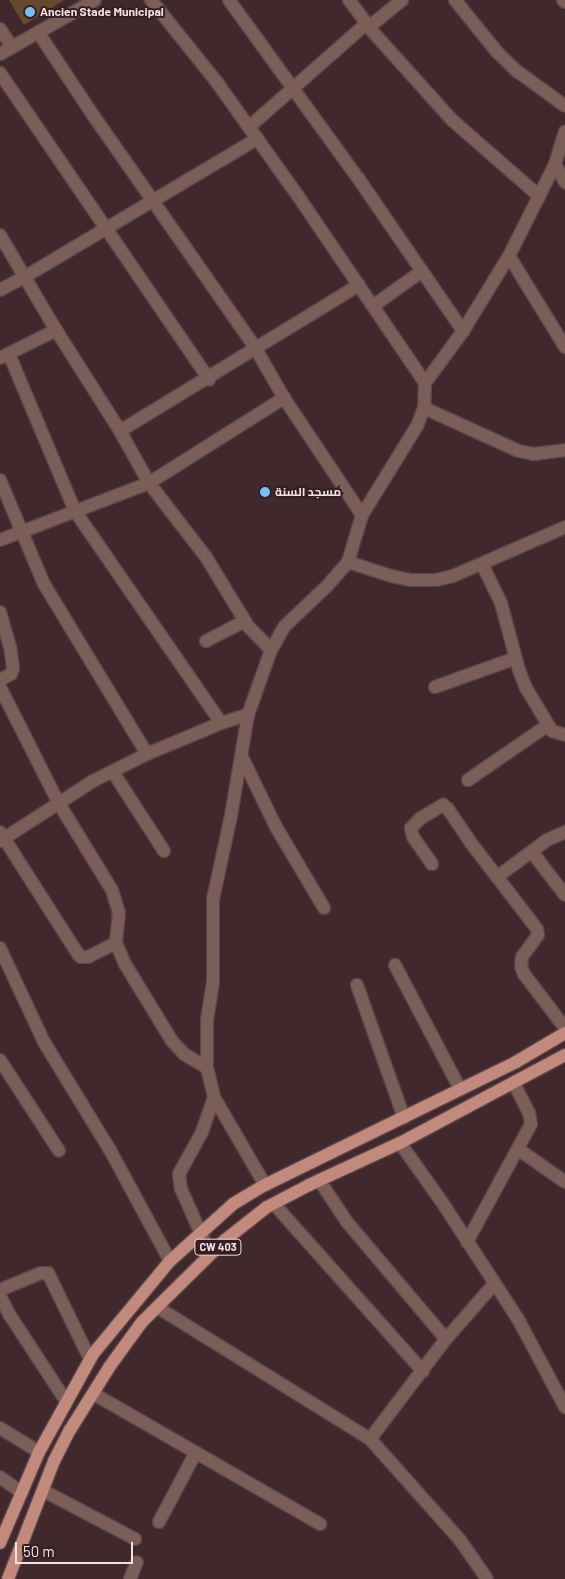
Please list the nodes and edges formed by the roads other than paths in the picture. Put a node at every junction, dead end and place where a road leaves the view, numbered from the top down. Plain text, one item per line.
1 (95, 0) edge
2 (151, 0) edge
3 (229, 0) edge
4 (349, 0) edge
5 (402, 0) edge
6 (454, 0) edge
7 (368, 25) junction
8 (0, 29) edge
9 (38, 32) junction
10 (12, 47) junction
11 (0, 54) edge
12 (0, 73) edge
13 (294, 88) junction
14 (565, 106) edge
15 (249, 127) junction
16 (565, 132) edge
17 (257, 138) junction
18 (555, 164) junction
19 (565, 182) edge
20 (539, 196) junction
21 (153, 200) junction
22 (106, 229) junction
23 (0, 235) edge
24 (509, 256) junction
25 (422, 271) junction
26 (26, 276) junction
27 (359, 286) junction
28 (0, 290) edge
29 (373, 306) junction
30 (56, 330) junction
31 (463, 331) junction
32 (565, 347) edge
33 (256, 349) junction
34 (4, 356) edge
35 (208, 379) junction
36 (425, 383) junction
37 (284, 398) junction
38 (424, 408) junction
39 (120, 430) junction
40 (565, 450) edge
41 (0, 480) edge
42 (149, 483) junction
43 (75, 511) junction
44 (362, 515) junction
45 (565, 527) edge
46 (20, 532) junction
47 (0, 540) edge
48 (348, 562) junction
49 (482, 564) junction
50 (0, 612) edge
51 (245, 621) junction
52 (206, 640) dead end
53 (271, 650) junction
54 (516, 658) junction
55 (0, 680) edge
56 (0, 687) edge
57 (435, 687) dead end
58 (248, 715) junction
59 (221, 723) junction
60 (548, 725) junction
61 (565, 736) edge
62 (147, 754) junction
63 (242, 757) junction
64 (113, 772) junction
65 (468, 780) dead end
66 (58, 802) junction
67 (565, 832) edge
68 (1, 837) edge
69 (164, 851) dead end
70 (532, 852) junction
71 (432, 864) dead end
72 (497, 876) junction
73 (565, 895) edge
74 (324, 908) dead end
75 (116, 943) junction
76 (0, 948) edge
77 (395, 965) dead end
78 (356, 985) dead end
79 (565, 1028) edge
80 (565, 1033) edge
81 (565, 1055) edge
82 (0, 1060) edge
83 (207, 1068) junction
84 (514, 1083) junction
85 (460, 1089) junction
86 (214, 1097) junction
87 (404, 1118) junction
88 (400, 1143) junction
89 (518, 1149) junction
90 (59, 1151) dead end
91 (319, 1180) junction
92 (565, 1182) edge
93 (265, 1185) junction
94 (274, 1204) junction
95 (202, 1232) junction
96 (468, 1242) junction
97 (210, 1254) junction
98 (170, 1261) junction
99 (494, 1284) junction
100 (0, 1290) edge
101 (0, 1296) edge
102 (157, 1307) junction
103 (446, 1339) junction
104 (90, 1359) junction
105 (424, 1371) junction
106 (94, 1394) junction
107 (66, 1401) junction
108 (565, 1407) edge
109 (0, 1428) edge
110 (370, 1439) junction
111 (39, 1452) junction
112 (196, 1452) junction
113 (0, 1477) edge
114 (44, 1491) junction
115 (22, 1493) junction
116 (159, 1522) dead end
117 (320, 1524) dead end
118 (135, 1539) dead end
119 (0, 1542) edge
120 (137, 1562) dead end
121 (8, 1579) edge
122 (130, 1579) edge
123 (487, 1579) edge

1 - 9 street
2 - 15 street
3 - 13 street
4 - 7 street
5 - 7 street
6 - 14 street
7 - 13 street
7 - 20 street
8 - 10 street
9 - 10 street
9 - 21 street
10 - 11 street
12 - 22 street
13 - 15 street
13 - 25 street
15 - 17 street
16 - 18 street
17 - 21 street
17 - 27 street
18 - 19 street
18 - 20 street
20 - 24 street
21 - 22 street
21 - 33 street
22 - 26 street
22 - 35 street
23 - 26 street
24 - 31 street
24 - 32 street
25 - 29 street
25 - 31 street
26 - 28 street
26 - 30 street
27 - 29 street
27 - 33 street
29 - 36 street
30 - 34 street
30 - 39 street
31 - 36 street
33 - 35 street
33 - 37 street
34 - 43 street
35 - 39 street
36 - 38 street
37 - 42 street
37 - 44 street
38 - 40 street
38 - 44 street
39 - 42 street
41 - 46 street
42 - 43 street
42 - 51 street
43 - 46 street
43 - 59 street
44 - 48 street
45 - 49 street
46 - 47 street
46 - 62 street
48 - 49 street
48 - 53 street
49 - 54 street
50 - 55 street
51 - 52 street
51 - 53 street
53 - 58 street
54 - 57 street
54 - 60 street
56 - 66 street
58 - 59 street
58 - 63 street
59 - 62 street
60 - 61 street
60 - 65 street
62 - 64 street
63 - 74 street
63 - 83 street
64 - 66 street
64 - 69 street
66 - 68 street
66 - 75 street
67 - 70 street
68 - 75 street
70 - 72 street
70 - 73 street
71 - 72 street
72 - 79 street
75 - 83 street
76 - 98 street
77 - 85 street
78 - 87 street
80 - 85 main road, CW 403
81 - 84 main road, CW 403
82 - 90 street
83 - 86 street
84 - 88 main road, CW 403
84 - 89 street
85 - 87 main road, CW 403
86 - 93 street
86 - 95 street
87 - 93 main road, CW 403
88 - 91 main road, CW 403
88 - 96 street
89 - 92 street
89 - 96 street
91 - 94 main road, CW 403
91 - 103 street
93 - 95 main road, CW 403
94 - 97 main road, CW 403
94 - 105 street
95 - 97 street
95 - 98 main road, CW 403
96 - 99 street
97 - 102 main road, CW 403
98 - 104 main road, CW 403
99 - 103 street
99 - 108 street
100 - 104 street
101 - 107 street
102 - 106 main road, CW 403
102 - 110 street
103 - 105 street
104 - 107 main road, CW 403
105 - 110 street
106 - 112 street
106 - 114 main road, CW 403
107 - 111 main road, CW 403
109 - 111 street
110 - 123 street
111 - 115 main road, CW 403
112 - 116 street
112 - 117 street
113 - 115 street
114 - 118 street
114 - 121 main road, CW 403
115 - 119 main road, CW 403
120 - 122 street

